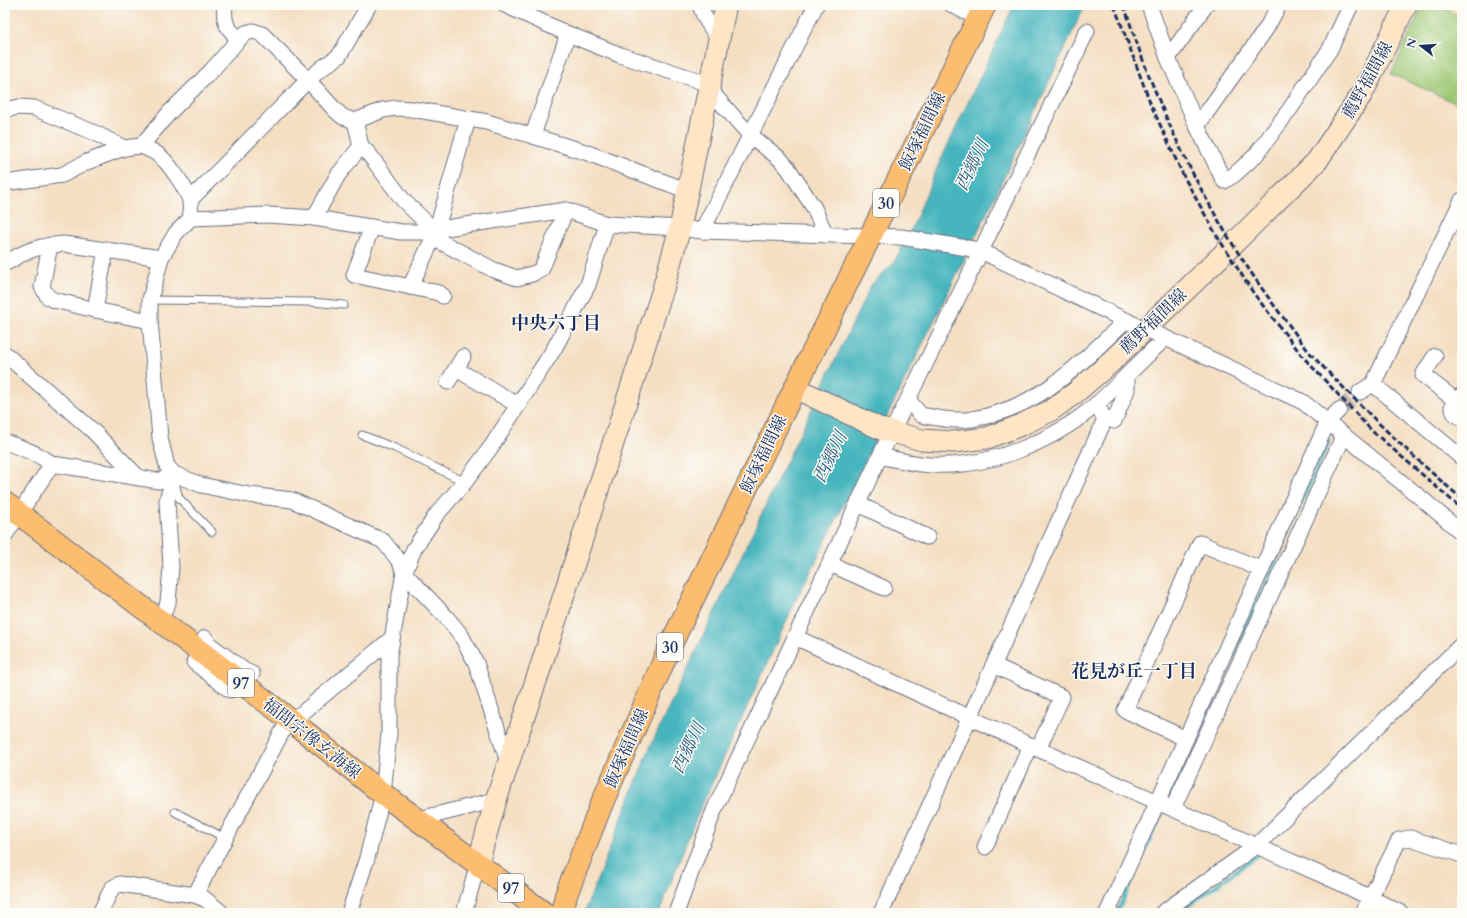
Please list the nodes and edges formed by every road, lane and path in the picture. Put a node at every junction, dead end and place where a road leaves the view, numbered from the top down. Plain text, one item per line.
1 (225, 5) edge
2 (369, 5) edge
3 (505, 5) edge
4 (700, 5) edge
5 (726, 5) edge
6 (816, 5) edge
7 (952, 5) edge
8 (1149, 5) edge
9 (1206, 5) edge
10 (1279, 5) edge
11 (1351, 5) edge
12 (1406, 5) edge
13 (982, 12) edge
14 (1087, 31) dead end
15 (568, 34) junction
16 (718, 38) junction
17 (239, 39) junction
18 (1168, 58) junction
19 (308, 80) junction
20 (709, 84) junction
21 (5, 110) edge
22 (468, 119) junction
23 (355, 121) junction
24 (1197, 126) junction
25 (533, 135) junction
26 (750, 135) junction
27 (141, 146) junction
28 (361, 146) junction
29 (124, 148) junction
30 (5, 183) edge
31 (688, 190) junction
32 (190, 200) junction
33 (1462, 200) edge
34 (566, 210) junction
35 (191, 218) junction
36 (314, 218) junction
37 (607, 224) junction
38 (1456, 226) edge
39 (372, 227) junction
40 (680, 228) junction
41 (702, 230) junction
42 (436, 232) junction
43 (826, 235) junction
44 (870, 236) junction
45 (50, 245) junction
46 (106, 249) junction
47 (977, 250) junction
48 (161, 258) junction
49 (8, 262) dead end
50 (410, 287) junction
51 (443, 296) dead end
52 (150, 300) junction
53 (344, 306) dead end
54 (95, 310) junction
55 (150, 321) junction
56 (1128, 321) junction
57 (1161, 336) junction
58 (5, 354) edge
59 (1435, 356) dead end
60 (1127, 375) junction
61 (448, 382) dead end
62 (1373, 384) junction
63 (802, 391) junction
64 (1360, 392) tunnel mouth
65 (1458, 397) edge
66 (908, 400) junction
67 (1099, 401) junction
68 (518, 405) junction
69 (1339, 410) tunnel mouth
70 (1462, 418) edge
71 (1114, 421) junction
72 (1328, 422) junction
73 (886, 431) junction
74 (1344, 434) junction
75 (362, 435) dead end
76 (5, 442) edge
77 (880, 456) junction
78 (1462, 458) edge
79 (52, 464) junction
80 (174, 474) junction
81 (139, 478) junction
82 (465, 482) junction
83 (858, 504) junction
84 (12, 508) edge
85 (212, 532) dead end
86 (1462, 533) edge
87 (5, 535) edge
88 (927, 537) dead end
89 (830, 564) junction
90 (1262, 570) junction
91 (404, 573) junction
92 (884, 588) dead end
93 (160, 620) junction
94 (795, 637) junction
95 (205, 638) dead end
96 (391, 639) junction
97 (1462, 644) edge
98 (227, 658) junction
99 (194, 662) dead end
100 (998, 667) junction
101 (252, 674) dead end
102 (213, 676) junction
103 (230, 690) dead end
104 (970, 716) junction
105 (289, 719) junction
106 (1186, 739) junction
107 (1035, 747) junction
108 (509, 765) junction
109 (383, 794) junction
110 (496, 800) junction
111 (1158, 801) junction
112 (1173, 808) junction
113 (175, 812) dead end
114 (419, 819) junction
115 (225, 838) junction
116 (1256, 846) junction
117 (985, 847) dead end
118 (1462, 855) edge
119 (478, 863) junction
120 (195, 895) junction
121 (1370, 899) junction
122 (1164, 912) edge
123 (100, 913) edge
124 (222, 913) edge
125 (350, 913) edge
126 (464, 913) edge
127 (544, 913) edge
128 (562, 913) edge
129 (676, 913) edge
130 (881, 913) edge
131 (1107, 913) edge
132 (1363, 913) edge
133 (1401, 913) edge

1 - 17 street
2 - 19 street
3 - 15 street
4 - 16 street
5 - 16 street
6 - 26 street
7 - 13 street
8 - 18 street
9 - 18 street
10 - 24 street
11 - 24 street
12 - 73 street, 薦野福間線
13 - 44 main road, 飯塚福間線 / 30
14 - 47 street
15 - 20 street
15 - 25 street
16 - 20 street
17 - 19 street
17 - 27 street
18 - 24 street
19 - 23 street
19 - 32 street
20 - 26 street
20 - 31 street
21 - 29 street
22 - 23 street
22 - 25 street
22 - 42 street
23 - 28 street
25 - 31 street
26 - 41 street
26 - 43 street
27 - 29 street
27 - 32 street
28 - 36 street
28 - 42 street
29 - 30 street
31 - 40 street
32 - 35 street
33 - 38 street
34 - 37 street
34 - 42 street
34 - 42 street
35 - 36 street
35 - 48 street
36 - 39 street
37 - 40 street
37 - 68 street
38 - 62 street
39 - 42 street
39 - 50 street
40 - 41 street
40 - 108 street
41 - 43 street
42 - 50 street
43 - 44 street
44 - 47 street
44 - 63 main road, 飯塚福間線 / 30
45 - 46 street
45 - 49 street
45 - 54 street
46 - 48 street
46 - 54 street
47 - 56 street
47 - 66 street
48 - 52 street
50 - 51 street
52 - 53 lane
52 - 55 street
54 - 55 street
55 - 80 street
56 - 57 street, bridge
56 - 66 street
57 - 60 street
57 - 72 street
58 - 81 street
59 - 65 street
60 - 67 street
60 - 71 street
61 - 68 street
62 - 64 street
62 - 78 street
63 - 73 street, 薦野福間線
63 - 128 main road, 飯塚福間線 / 30
65 - 70 street
66 - 73 street
67 - 71 street
67 - 77 street
67 - 100 street
68 - 82 street
69 - 72 street
71 - 100 street
72 - 74 street
72 - 90 street
73 - 77 street
74 - 86 street
74 - 112 street
75 - 82 lane
76 - 79 street
77 - 83 street
79 - 81 street
79 - 84 street
80 - 81 street
80 - 85 lane
80 - 91 street
80 - 93 street
82 - 91 street
83 - 88 street
83 - 89 street
84 - 87 street
84 - 93 main road, 福間宗像玄海線 / 97
89 - 92 street
89 - 94 street
90 - 106 street
90 - 106 street
91 - 96 street
91 - 108 street
93 - 105 main road, 福間宗像玄海線 / 97
94 - 104 street
94 - 129 street
95 - 98 street
96 - 105 street
96 - 109 street
97 - 116 street
98 - 101 street
98 - 102 street
99 - 102 street
100 - 104 street
100 - 107 street
102 - 103 street
104 - 107 street
104 - 130 street
105 - 109 main road, 福間宗像玄海線 / 97
105 - 115 street
106 - 111 street
107 - 111 street
107 - 117 street
108 - 110 street
109 - 114 main road, 福間宗像玄海線 / 97
109 - 125 street
110 - 114 street
110 - 119 street
111 - 112 street
111 - 131 street
112 - 116 street
113 - 115 lane
114 - 119 main road, 福間宗像玄海線 / 97
115 - 120 street
116 - 121 street
116 - 122 street
118 - 121 street
119 - 126 street
119 - 127 main road, 福間宗像玄海線 / 97
120 - 123 street
120 - 124 street
121 - 132 street
121 - 133 street

